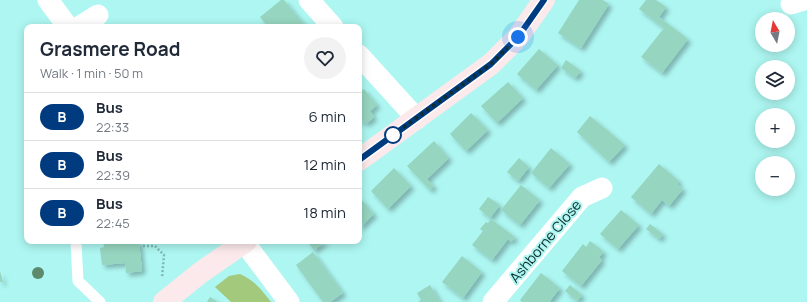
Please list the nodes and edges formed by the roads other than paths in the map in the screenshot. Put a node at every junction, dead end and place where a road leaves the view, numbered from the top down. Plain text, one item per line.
1 (48, 0) edge
2 (309, 0) edge
3 (544, 0) edge
4 (98, 15) dead end
5 (66, 24) edge
6 (84, 24) edge
7 (330, 24) edge
8 (362, 58) edge
9 (417, 119) junction
10 (362, 158) edge
11 (602, 188) dead end
12 (76, 244) edge
13 (241, 244) edge
14 (247, 244) edge
15 (166, 301) edge
16 (100, 302) edge
17 (289, 302) edge
18 (493, 302) edge

1 - 5 street
2 - 7 street
3 - 9 street
4 - 6 street
8 - 9 street
9 - 10 street
11 - 18 street, Ashborne Close
12 - 16 lane
13 - 15 street
14 - 17 street

